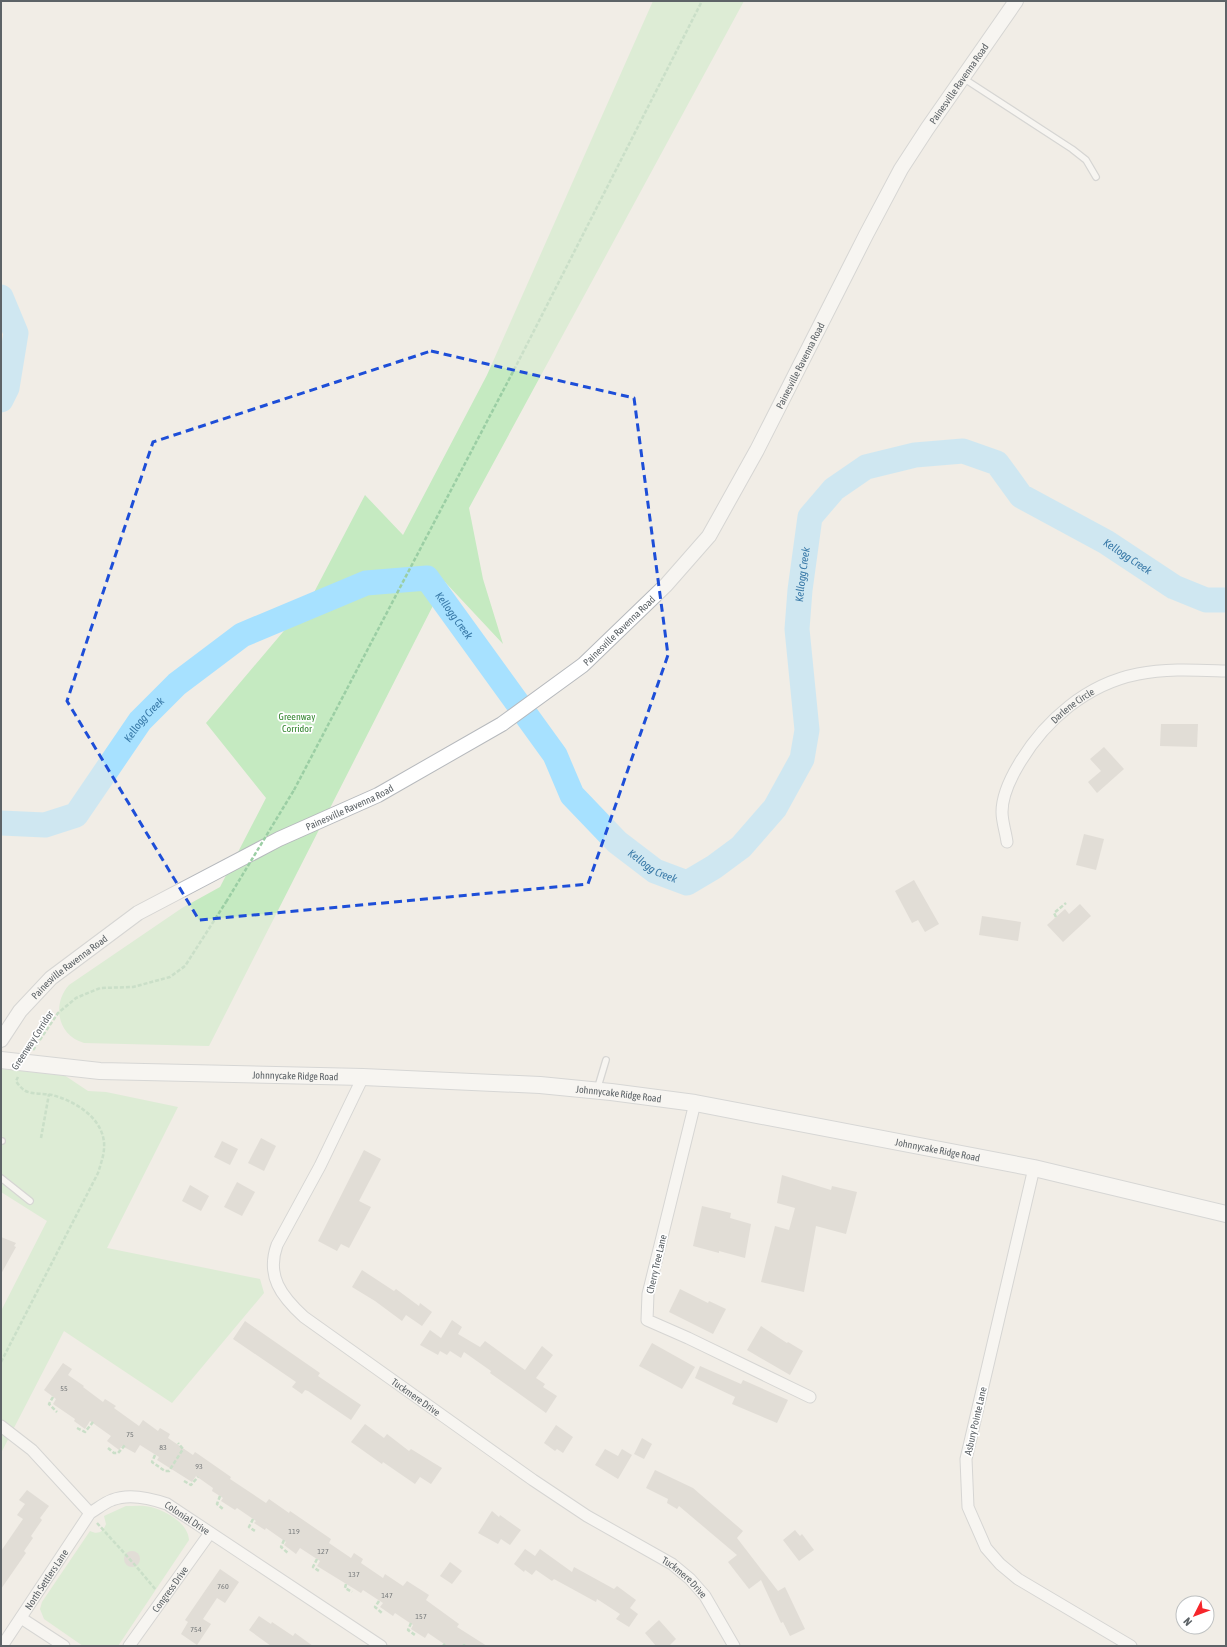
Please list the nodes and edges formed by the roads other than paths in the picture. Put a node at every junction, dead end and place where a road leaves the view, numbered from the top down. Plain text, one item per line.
1 (1016, 1) edge
2 (963, 78) junction
3 (1096, 177) dead end
4 (1226, 671) edge
5 (1007, 842) dead end
6 (1, 1040) edge
7 (1, 1060) edge
8 (606, 1060) dead end
9 (363, 1077) junction
10 (597, 1090) junction
11 (695, 1103) junction
12 (1034, 1168) junction
13 (1, 1178) edge
14 (30, 1201) dead end
15 (1225, 1211) edge
16 (810, 1397) dead end
17 (1, 1426) edge
18 (93, 1518) junction
19 (210, 1532) junction
20 (21, 1618) junction
21 (2, 1646) edge
22 (64, 1646) edge
23 (129, 1646) edge
24 (381, 1646) edge
25 (734, 1646) edge
26 (1131, 1646) edge

1 - 2 street, Painesville Ravenna Road
2 - 3 lane
2 - 6 street, Painesville Ravenna Road
4 - 5 street, Darlene Circle
7 - 9 main road, Johnnycake Ridge Road
8 - 10 lane
9 - 10 main road, Johnnycake Ridge Road
9 - 25 street, Tuckmere Drive
10 - 11 main road, Johnnycake Ridge Road
11 - 12 main road, Johnnycake Ridge Road
11 - 16 street, Cherry Tree Lane
12 - 15 main road, Johnnycake Ridge Road
12 - 26 street, Asbury Pointe Lane
13 - 14 lane
17 - 18 street
18 - 19 street, Colonial Drive
18 - 20 street, North Settlers Lane
19 - 23 street, Congress Drive
19 - 24 street, Colonial Drive
20 - 21 street, North Settlers Lane
20 - 22 street

